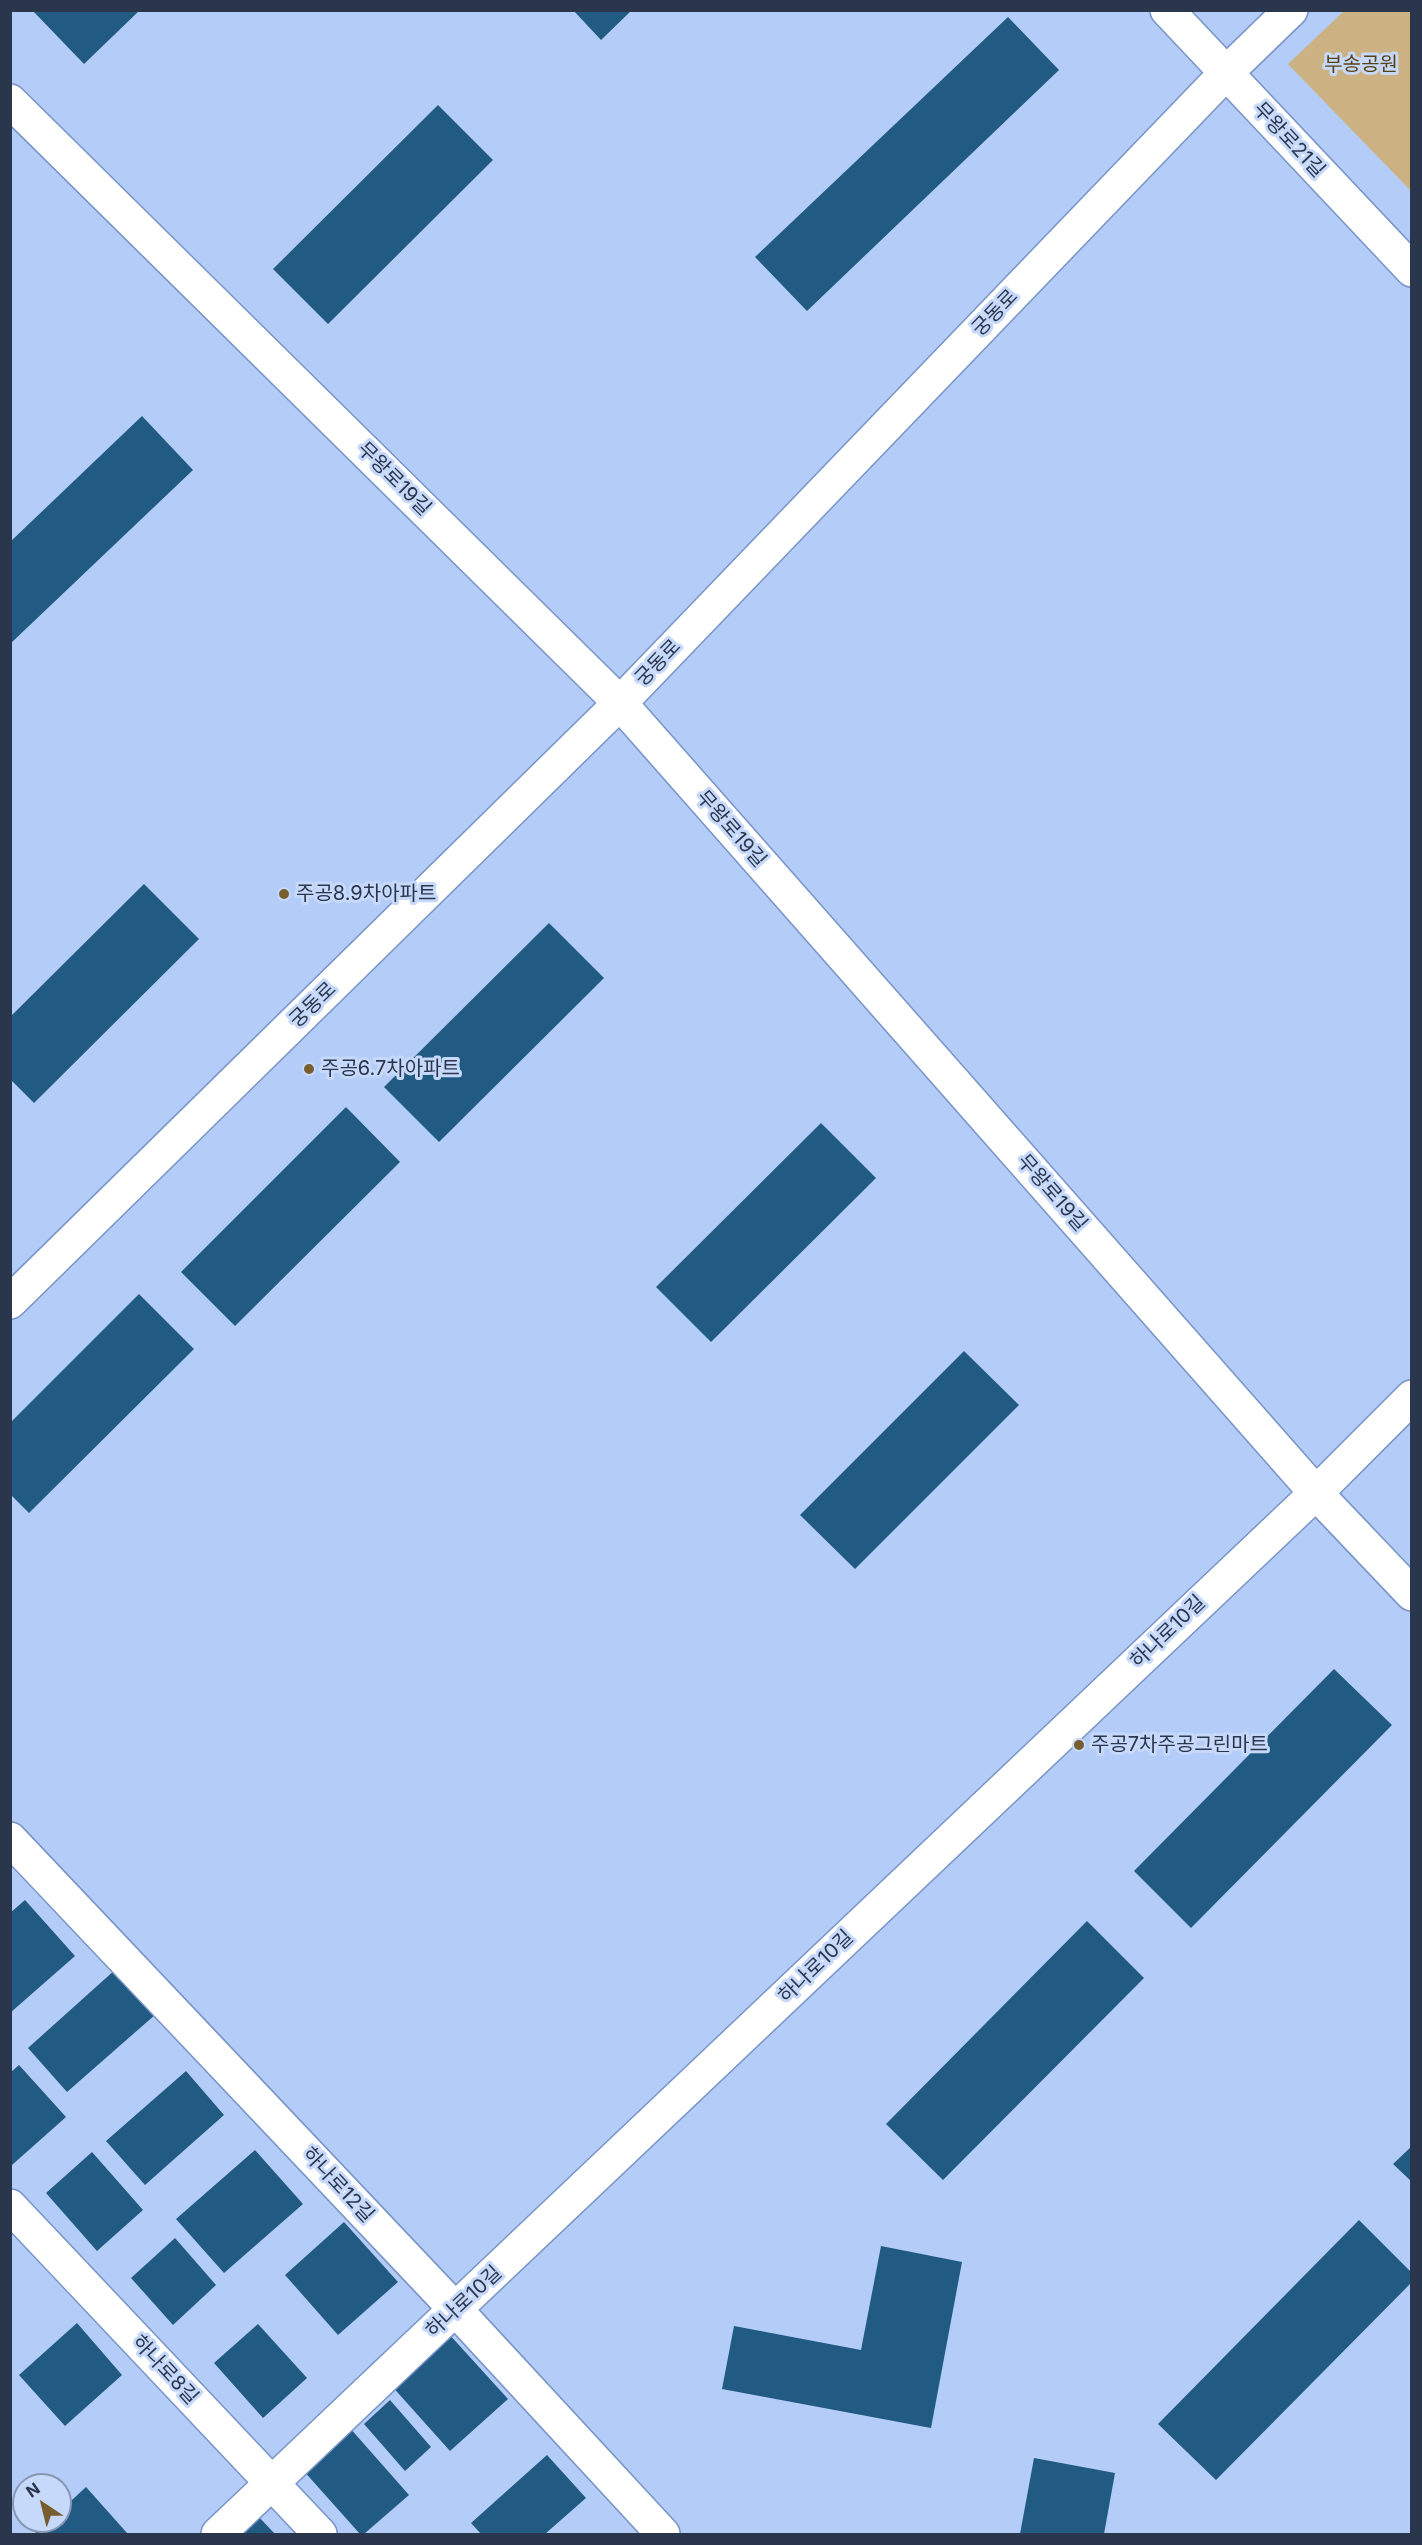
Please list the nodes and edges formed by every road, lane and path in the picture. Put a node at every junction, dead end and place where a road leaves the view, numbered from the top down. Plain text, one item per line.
1 (1167, 10) edge
2 (1291, 10) edge
3 (1226, 73) junction
4 (10, 101) edge
5 (1412, 270) edge
6 (620, 703) junction
7 (10, 1302) edge
8 (1412, 1397) edge
9 (1316, 1493) junction
10 (1412, 1594) edge
11 (10, 1839) edge
12 (10, 2206) edge
13 (456, 2310) junction
14 (272, 2484) junction
15 (218, 2535) edge
16 (320, 2535) edge
17 (663, 2535) edge

1 - 3 street, 무왕로21길
2 - 3 street, 궁동로
3 - 5 street, 무왕로21길
3 - 6 street, 궁동로
4 - 6 street, 무왕로19길
6 - 7 street, 궁동로
6 - 9 street, 무왕로19길
8 - 9 street, 하나로10길
9 - 10 street, 무왕로19길
9 - 13 street, 하나로10길
11 - 13 street, 하나로12길
12 - 14 street, 하나로8길
13 - 14 street, 하나로10길
13 - 17 street, 하나로12길
14 - 15 street, 하나로10길
14 - 16 street, 하나로8길

